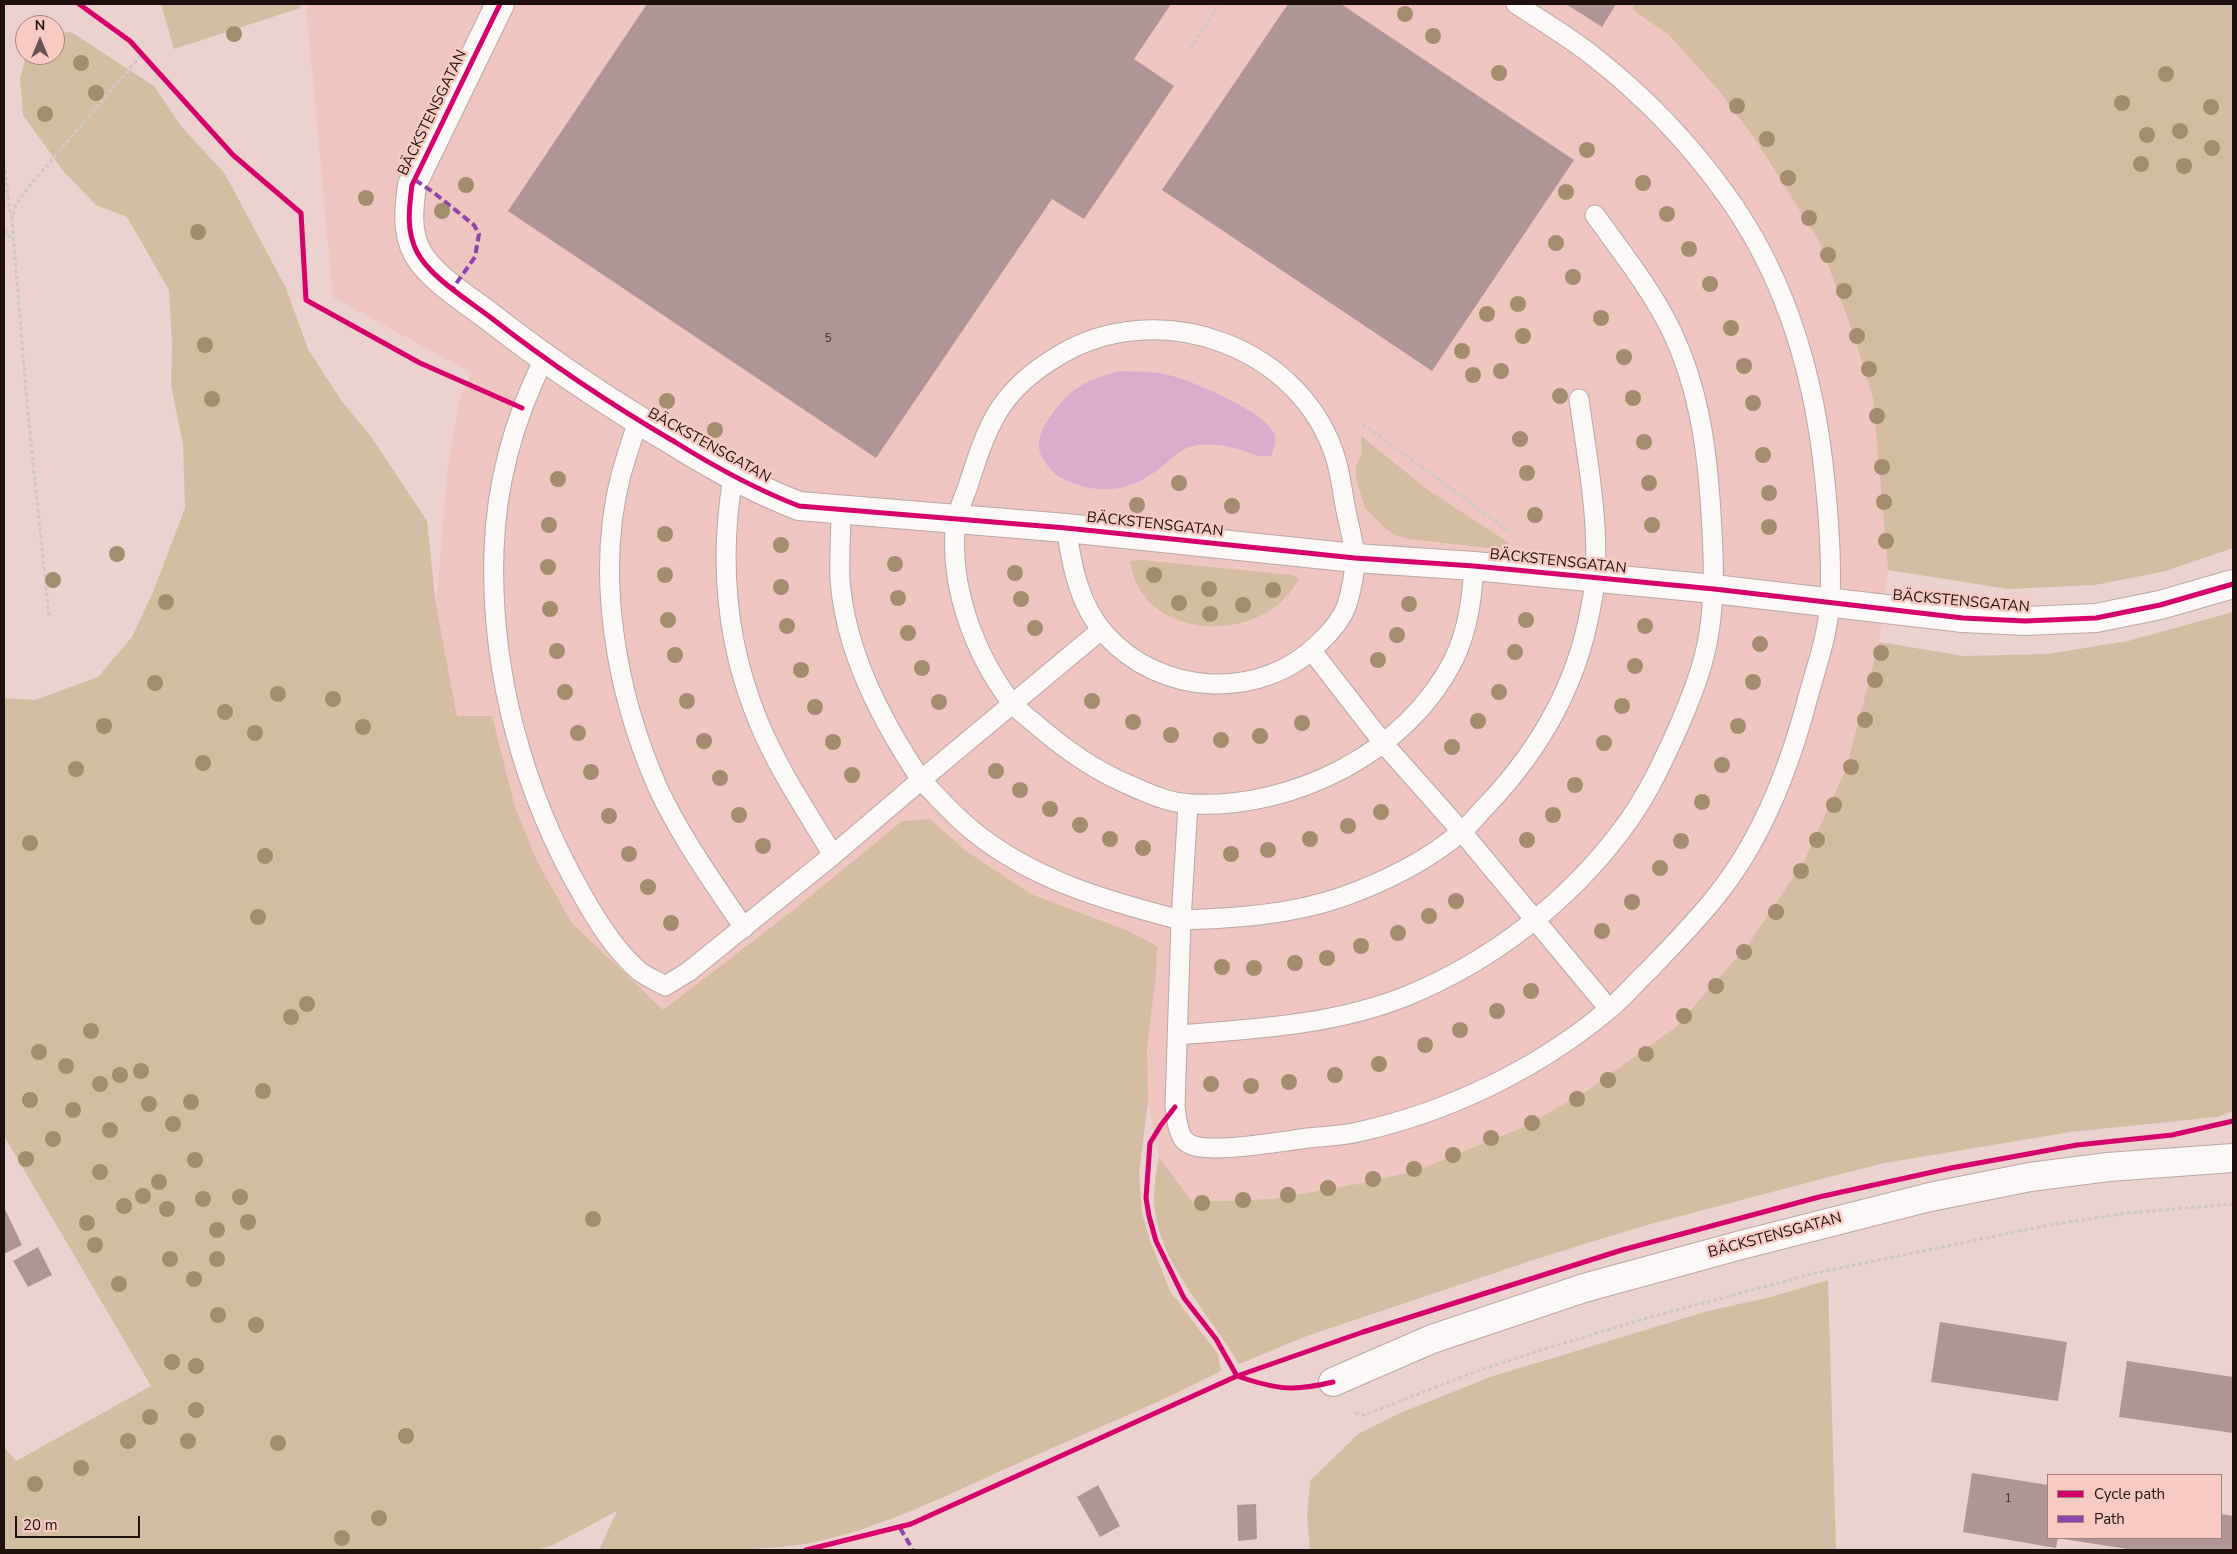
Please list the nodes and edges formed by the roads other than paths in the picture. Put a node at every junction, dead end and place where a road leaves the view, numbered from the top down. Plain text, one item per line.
1 (500, 4) edge
2 (1516, 4) edge
3 (1595, 215) dead end
4 (544, 359) junction
5 (1579, 399) dead end
6 (638, 421) junction
7 (733, 477) junction
8 (841, 510) junction
9 (956, 519) junction
10 (1066, 528) junction
11 (1355, 558) junction
12 (1474, 566) junction
13 (1595, 579) junction
14 (2233, 584) edge
15 (1714, 589) junction
16 (1830, 602) junction
17 (1101, 630) junction
18 (1312, 651) junction
19 (1012, 705) junction
20 (1384, 744) junction
21 (921, 780) junction
22 (1188, 804) junction
23 (1462, 832) junction
24 (833, 855) junction
25 (1536, 919) junction
26 (1181, 920) junction
27 (744, 928) junction
28 (1609, 1009) junction
29 (1177, 1035) junction
30 (2233, 1158) edge
31 (1332, 1382) road end

1 - 4 street, BÄCKSTENSGATAN
2 - 16 lane
3 - 15 lane
4 - 6 street, BÄCKSTENSGATAN
4 - 27 lane
5 - 13 lane
6 - 7 street, BÄCKSTENSGATAN
6 - 27 lane
7 - 8 street, BÄCKSTENSGATAN
7 - 24 lane
8 - 9 street, BÄCKSTENSGATAN
8 - 21 lane
9 - 10 street, BÄCKSTENSGATAN
9 - 11 lane
9 - 19 lane
10 - 11 street, BÄCKSTENSGATAN
10 - 17 lane
11 - 12 street, BÄCKSTENSGATAN
11 - 18 lane
12 - 13 street, BÄCKSTENSGATAN
12 - 20 lane
13 - 15 street, BÄCKSTENSGATAN
13 - 23 lane
14 - 16 street, BÄCKSTENSGATAN
15 - 16 street, BÄCKSTENSGATAN
15 - 25 lane
16 - 28 lane
17 - 18 lane
17 - 19 lane
18 - 20 lane
19 - 21 lane
19 - 22 lane
20 - 22 lane
20 - 23 lane
21 - 24 lane
21 - 26 lane
22 - 26 lane
23 - 25 lane
23 - 26 lane
24 - 27 lane
25 - 28 lane
25 - 29 lane
26 - 29 lane
28 - 29 lane
30 - 31 street, BÄCKSTENSGATAN

